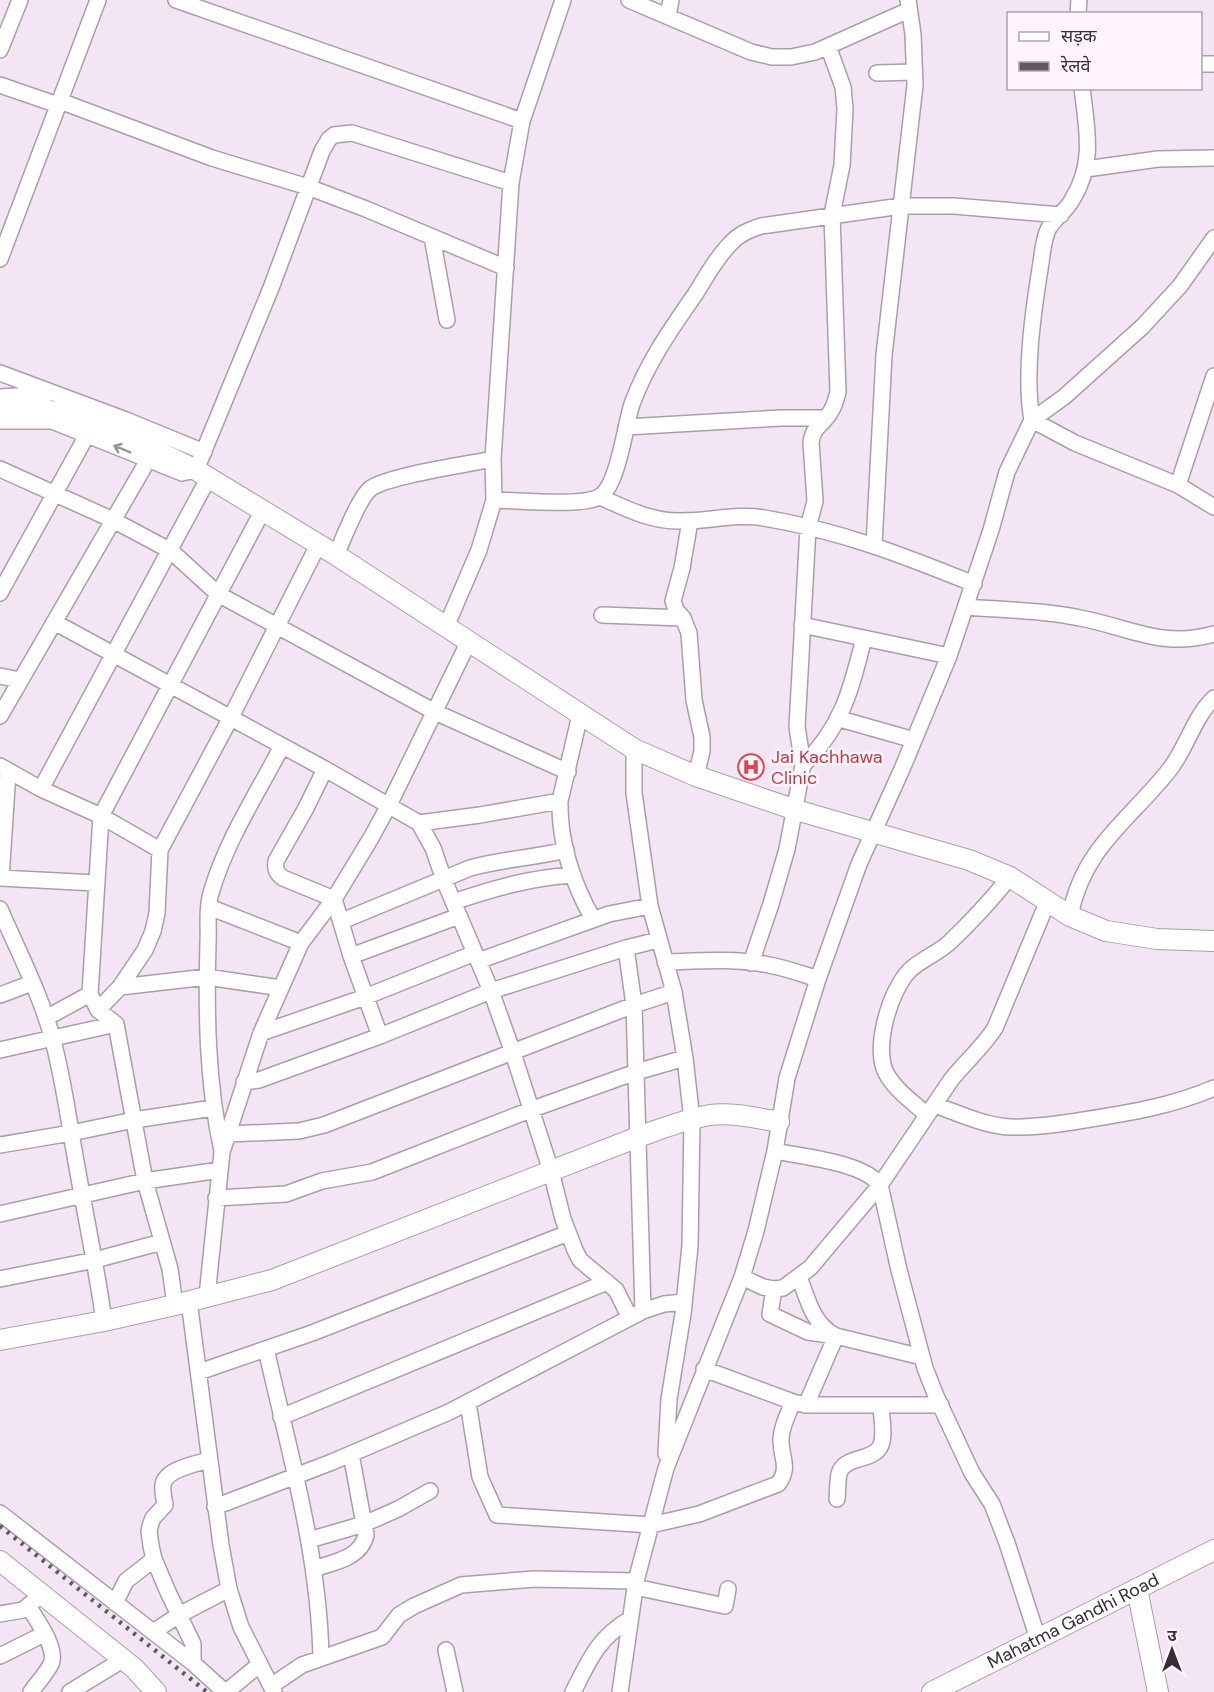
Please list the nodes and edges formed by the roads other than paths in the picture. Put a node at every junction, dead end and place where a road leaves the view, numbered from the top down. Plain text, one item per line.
1 (20, 0) edge
2 (98, 0) edge
3 (176, 0) edge
4 (563, 0) edge
5 (629, 0) edge
6 (671, 0) edge
7 (908, 5) edge
8 (668, 16) junction
9 (828, 46) junction
10 (0, 50) edge
11 (914, 72) junction
12 (877, 73) dead end
13 (0, 85) edge
14 (1082, 90) edge
15 (59, 103) junction
16 (522, 121) junction
17 (1214, 158) edge
18 (1086, 170) junction
19 (511, 183) junction
20 (308, 187) junction
21 (902, 206) junction
22 (832, 215) junction
23 (1061, 215) junction
24 (432, 237) junction
25 (1214, 238) edge
26 (0, 259) edge
27 (506, 268) junction
28 (447, 321) dead end
29 (0, 373) edge
30 (1214, 376) edge
31 (53, 393) junction
32 (0, 397) edge
33 (0, 406) edge
34 (825, 418) junction
35 (1032, 420) junction
36 (0, 421) edge
37 (626, 427) junction
38 (87, 435) junction
39 (204, 452) junction
40 (493, 459) junction
41 (148, 460) junction
42 (0, 469) edge
43 (203, 474) junction
44 (1178, 485) junction
45 (54, 495) junction
46 (600, 497) junction
47 (494, 500) junction
48 (1214, 507) edge
49 (263, 510) junction
50 (113, 520) junction
51 (690, 521) junction
52 (808, 528) junction
53 (318, 545) junction
54 (874, 545) junction
55 (171, 551) junction
56 (336, 555) junction
57 (974, 584) junction
58 (0, 593) edge
59 (218, 594) junction
60 (966, 607) junction
61 (602, 615) dead end
62 (683, 618) junction
63 (54, 622) junction
64 (276, 626) junction
65 (802, 626) junction
66 (446, 627) junction
67 (1214, 634) edge
68 (864, 638) junction
69 (469, 641) junction
70 (115, 654) junction
71 (949, 656) junction
72 (0, 676) edge
73 (20, 680) junction
74 (170, 685) junction
75 (1214, 698) edge
76 (435, 712) junction
77 (580, 715) junction
78 (0, 716) edge
79 (840, 718) junction
80 (230, 719) junction
81 (914, 740) junction
82 (282, 746) junction
83 (634, 749) junction
84 (803, 765) junction
85 (4, 769) edge
86 (325, 769) junction
87 (568, 772) junction
88 (696, 776) junction
89 (41, 789) junction
90 (560, 801) junction
91 (389, 806) junction
92 (796, 810) junction
93 (101, 816) junction
94 (419, 823) junction
95 (872, 833) junction
96 (160, 850) junction
97 (566, 850) junction
98 (573, 875) junction
99 (1010, 877) junction
100 (1, 878) edge
101 (444, 880) junction
102 (96, 883) junction
103 (334, 899) junction
104 (1047, 903) junction
105 (650, 906) junction
106 (209, 907) junction
107 (0, 909) edge
108 (456, 909) junction
109 (1070, 916) junction
110 (593, 920) junction
111 (342, 921) junction
112 (658, 940) junction
113 (1214, 941) edge
114 (301, 943) junction
115 (627, 948) junction
116 (351, 956) junction
117 (476, 957) junction
118 (665, 962) junction
119 (751, 963) junction
120 (207, 977) junction
121 (818, 979) junction
122 (32, 983) junction
123 (120, 987) junction
124 (281, 988) junction
125 (491, 991) junction
126 (674, 992) junction
127 (90, 994) junction
128 (0, 995) edge
129 (365, 997) junction
130 (634, 1005) junction
131 (98, 1010) junction
132 (46, 1018) junction
133 (116, 1024) junction
134 (261, 1033) junction
135 (380, 1036) junction
136 (52, 1037) junction
137 (0, 1050) edge
138 (513, 1053) junction
139 (686, 1058) junction
140 (636, 1072) junction
141 (244, 1082) junction
142 (1214, 1088) edge
143 (213, 1108) junction
144 (530, 1110) junction
145 (931, 1110) junction
146 (134, 1120) junction
147 (692, 1120) junction
148 (779, 1122) junction
149 (71, 1133) junction
150 (228, 1134) junction
151 (638, 1137) junction
152 (0, 1144) edge
153 (775, 1151) junction
154 (222, 1152) junction
155 (220, 1170) junction
156 (551, 1171) junction
157 (145, 1181) junction
158 (880, 1185) junction
159 (82, 1194) junction
160 (216, 1198) junction
161 (0, 1214) edge
162 (568, 1233) junction
163 (162, 1242) junction
164 (95, 1260) junction
165 (742, 1277) junction
166 (799, 1277) junction
167 (0, 1279) edge
168 (607, 1282) junction
169 (774, 1289) junction
170 (190, 1301) junction
171 (684, 1302) junction
172 (636, 1314) junction
173 (104, 1321) junction
174 (836, 1336) junction
175 (0, 1340) edge
176 (266, 1349) junction
177 (922, 1358) junction
178 (704, 1370) junction
179 (199, 1372) junction
180 (468, 1403) junction
181 (800, 1403) junction
182 (881, 1405) junction
183 (941, 1405) junction
184 (281, 1417) junction
185 (351, 1454) junction
186 (209, 1460) junction
187 (666, 1468) junction
188 (294, 1476) junction
189 (430, 1491) dead end
190 (837, 1499) dead end
191 (215, 1507) junction
192 (0, 1513) edge
193 (364, 1524) junction
194 (651, 1525) junction
195 (309, 1540) junction
196 (1214, 1550) edge
197 (154, 1559) junction
198 (0, 1561) edge
199 (314, 1569) junction
200 (635, 1584) junction
201 (229, 1589) junction
202 (728, 1589) dead end
203 (1137, 1589) junction
204 (35, 1600) junction
205 (115, 1603) junction
206 (0, 1614) edge
207 (179, 1615) junction
208 (630, 1619) junction
209 (153, 1632) junction
210 (44, 1634) junction
211 (1038, 1639) junction
212 (446, 1650) dead end
213 (0, 1656) edge
214 (321, 1658) junction
215 (124, 1659) junction
216 (193, 1663) junction
217 (260, 1664) junction
218 (273, 1689) edge
219 (31, 1692) edge
220 (70, 1692) edge
221 (156, 1692) edge
222 (225, 1692) edge
223 (455, 1692) edge
224 (573, 1692) edge
225 (620, 1692) edge
226 (932, 1692) edge
227 (1158, 1692) edge

1 - 10 street
2 - 15 street
3 - 16 street
4 - 16 street
5 - 8 street
6 - 8 street
7 - 9 street
7 - 11 street
8 - 9 street
9 - 22 street
11 - 12 street
11 - 21 street
13 - 15 street
14 - 18 street
15 - 20 street
15 - 26 street
16 - 19 street
17 - 18 street
18 - 23 street
19 - 20 street
19 - 27 street
20 - 24 street
20 - 39 street
21 - 22 street
21 - 23 street
21 - 54 street
22 - 34 street
22 - 37 street
23 - 35 street
24 - 27 street
24 - 28 street
25 - 35 street
27 - 40 street
29 - 31 street
30 - 44 street
31 - 32 street
31 - 39 street
33 - 43 street
34 - 37 street
34 - 52 street
35 - 44 street
35 - 57 street
36 - 38 street
37 - 46 street
41 -> 38 street
38 - 45 street
39 - 43 street
40 - 47 street
40 - 56 street
41 - 43 street
41 - 50 street
42 - 45 street
43 - 49 street
43 - 55 street
44 - 48 street
45 - 50 street
45 - 58 street
46 - 47 street
46 - 51 street
47 - 66 street
49 - 53 street
49 - 59 street
50 - 55 street
50 - 63 street
51 - 52 street
51 - 62 street
52 - 54 street
52 - 65 street
53 - 56 street
53 - 64 street
54 - 57 street
55 - 59 street
55 - 70 street
56 - 66 street
57 - 60 street
59 - 64 street
59 - 74 street
60 - 67 street
60 - 71 street
61 - 62 street
62 - 88 street
63 - 70 street
63 - 73 street
64 - 76 street
64 - 80 street
65 - 68 street
65 - 84 street
66 - 69 street
68 - 71 street
68 - 79 street
69 - 76 street
69 - 77 street
70 - 74 street
70 - 89 street
71 - 81 street
72 - 73 street
73 - 78 street
74 - 80 street
74 - 93 street
75 - 109 street
76 - 87 street
76 - 91 street
77 - 83 street
77 - 87 street
79 - 81 street
79 - 84 street
80 - 82 street
80 - 96 street
81 - 95 street
82 - 86 street
82 - 106 street
83 - 88 street
83 - 105 street
84 - 92 street
85 - 89 street
85 - 100 street
86 - 91 street
86 - 103 street
87 - 90 street
88 - 92 street
89 - 93 street
90 - 94 street
90 - 97 street
91 - 94 street
91 - 103 street
92 - 95 street
92 - 119 street
93 - 96 street
93 - 102 street
94 - 101 street
95 - 99 street
95 - 121 street
96 - 123 street
97 - 98 street
97 - 101 street
98 - 108 street
98 - 110 street
99 - 104 street
99 - 145 street
100 - 102 street
101 - 108 street
101 - 111 street
102 - 127 street
103 - 111 street
103 - 114 street
104 - 109 street
104 - 145 street
105 - 110 street
105 - 112 street
106 - 114 street
106 - 120 street
107 - 122 street
108 - 116 street
108 - 117 street
109 - 113 street
110 - 117 street
111 - 116 street
112 - 115 street
112 - 118 street
114 - 124 street
115 - 125 street
115 - 130 street
116 - 129 street
117 - 125 street
117 - 129 street
118 - 119 street
118 - 126 street
119 - 121 street
120 - 123 street
120 - 124 street
120 - 143 street
121 - 148 street
122 - 128 street
122 - 132 street
123 - 131 street
124 - 134 street
125 - 135 street
125 - 138 street
126 - 130 street
126 - 139 street
127 - 131 street
127 - 132 street
129 - 134 street
129 - 135 street
130 - 138 street
130 - 140 street
131 - 133 street
132 - 136 street
133 - 136 street
133 - 146 street
134 - 141 street
135 - 141 street
136 - 137 street
136 - 149 street
138 - 144 street
138 - 150 street
139 - 140 street
139 - 147 street
140 - 144 street
140 - 151 street
141 - 150 street
142 - 145 street
143 - 146 street
143 - 154 street
144 - 156 street
144 - 160 street
145 - 158 street
146 - 149 street
146 - 157 street
147 - 148 street
147 - 151 street
147 - 171 street
148 - 153 street
149 - 152 street
149 - 159 street
150 - 154 street
151 - 156 street
151 - 172 street
153 - 158 street
153 - 165 street
154 - 155 street
155 - 157 street
155 - 160 street
156 - 162 street
156 - 170 street
157 - 159 street
157 - 163 street
158 - 166 street
158 - 177 street
159 - 161 street
159 - 164 street
160 - 170 street
162 - 168 street
162 - 176 street
163 - 164 street
163 - 170 street
164 - 167 street
164 - 173 street
165 - 169 street
165 - 178 street
166 - 169 street
166 - 174 street
168 - 172 street
168 - 184 street
169 - 174 street
170 - 173 street
170 - 179 street
171 - 172 street
171 - 187 street
172 - 180 street
173 - 175 street
174 - 177 street
174 - 181 street
176 - 179 street
176 - 184 street
177 - 183 street
178 - 181 street
178 - 187 street
179 - 186 street
180 - 185 street
180 - 194 street
181 - 182 street
181 - 194 street
182 - 183 street
182 - 190 street
183 - 211 street
184 - 188 street
185 - 188 street
185 - 193 street
186 - 191 street
186 - 197 street
187 - 194 street
188 - 191 street
188 - 195 street
189 - 193 street
191 - 201 street
192 - 205 street
193 - 195 street
193 - 199 street
194 - 200 street
195 - 199 street
196 - 203 street, Mahatma Gandhi Road
197 - 205 street
197 - 207 street
198 - 204 street
199 - 214 street
200 - 202 street
200 - 208 street
200 - 214 street
201 - 207 street
201 - 217 street
203 - 211 street, Mahatma Gandhi Road
203 - 227 street
204 - 206 street
204 - 210 street
204 - 215 street
205 - 209 street
207 - 209 street
207 - 216 street
208 - 224 street
208 - 225 street
209 - 216 street
210 - 213 street
210 - 219 street
211 - 226 street, Mahatma Gandhi Road
212 - 223 street
214 - 218 street
215 - 220 street
215 - 221 street
216 - 222 street
217 - 218 street
217 - 222 street

